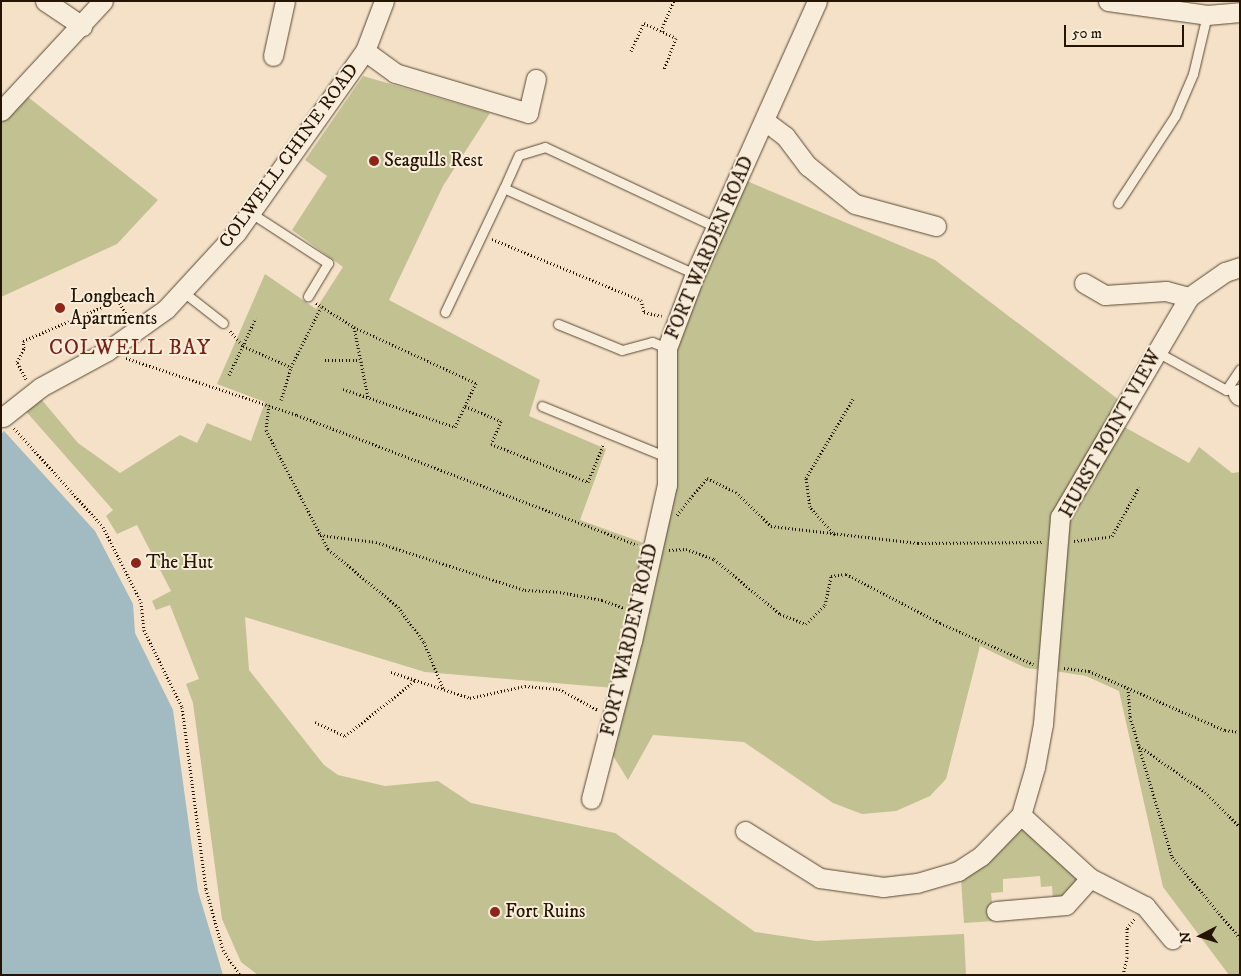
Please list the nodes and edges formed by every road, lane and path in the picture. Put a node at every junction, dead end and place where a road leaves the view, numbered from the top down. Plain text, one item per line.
1 (45, 1) edge
2 (103, 1) edge
3 (285, 1) edge
4 (384, 1) edge
5 (674, 1) edge
6 (817, 1) edge
7 (1108, 1) edge
8 (1240, 12) edge
9 (1207, 15) junction
10 (82, 26) junction
11 (661, 31) junction
12 (365, 51) junction
13 (631, 51) dead end
14 (273, 56) dead end
15 (664, 69) dead end
16 (536, 79) dead end
17 (1, 111) edge
18 (765, 121) junction
19 (504, 188) junction
20 (1118, 203) dead end
21 (251, 213) junction
22 (716, 226) junction
23 (936, 226) dead end
24 (480, 235) junction
25 (1240, 267) edge
26 (695, 274) junction
27 (1084, 283) dead end
28 (182, 291) junction
29 (308, 296) dead end
30 (1190, 296) junction
31 (445, 312) dead end
32 (256, 318) dead end
33 (668, 318) dead end
34 (223, 323) joint
35 (558, 324) dead end
36 (354, 327) junction
37 (135, 331) junction
38 (243, 346) junction
39 (667, 348) junction
40 (107, 351) junction
41 (1157, 352) junction
42 (325, 360) dead end
43 (360, 360) junction
44 (291, 367) junction
45 (1240, 369) edge
46 (230, 374) dead end
47 (342, 389) dead end
48 (33, 393) junction
49 (368, 398) junction
50 (853, 399) dead end
51 (281, 400) dead end
52 (269, 406) junction
53 (465, 406) junction
54 (542, 406) dead end
55 (2, 418) edge
56 (608, 433) junction
57 (666, 457) junction
58 (1139, 487) dead end
59 (320, 534) junction
60 (835, 536) junction
61 (654, 542) junction
62 (1058, 543) junction
63 (638, 613) junction
64 (1046, 666) junction
65 (392, 672) dead end
66 (417, 680) junction
67 (443, 688) junction
68 (1128, 688) junction
69 (613, 714) junction
70 (315, 722) dead end
71 (1240, 732) edge
72 (1138, 745) junction
73 (591, 799) dead end
74 (1021, 815) junction
75 (1240, 827) edge
76 (745, 831) dead end
77 (1090, 878) junction
78 (1145, 906) junction
79 (996, 911) dead end
80 (1172, 938) dead end
81 (1240, 938) edge
82 (240, 975) edge
83 (1124, 975) edge

1 - 10 street
2 - 10 street
3 - 14 street
4 - 12 street, COLWELL CHINE ROAD
5 - 11 path
6 - 18 street, FORT WARDEN ROAD
7 - 9 street
8 - 9 street
9 - 20 lane
10 - 17 street
11 - 13 path
11 - 15 path
12 - 16 street
12 - 21 street, COLWELL CHINE ROAD
18 - 22 street, FORT WARDEN ROAD
18 - 23 street
19 - 22 lane
19 - 24 lane
19 - 26 lane
21 - 28 street, COLWELL CHINE ROAD
21 - 29 lane
22 - 26 street, FORT WARDEN ROAD
24 - 31 lane
24 - 33 path
25 - 30 street, HURST POINT VIEW
26 - 39 street, FORT WARDEN ROAD
27 - 30 street
28 - 34 lane
28 - 37 street, COLWELL CHINE ROAD
30 - 41 street, HURST POINT VIEW
32 - 38 path
34 - 38 path
35 - 39 lane
36 - 43 path
36 - 44 path
36 - 53 path
37 - 40 street, COLWELL CHINE ROAD
37 - 48 path
38 - 44 path
38 - 46 path
39 - 57 street, FORT WARDEN ROAD
40 - 48 street, COLWELL CHINE ROAD
40 - 52 path
41 - 45 lane
41 - 62 street, HURST POINT VIEW
42 - 43 path
43 - 49 path
44 - 51 path
47 - 49 path
48 - 55 street, COLWELL CHINE ROAD
49 - 53 path
50 - 60 path
52 - 59 path
52 - 61 path
53 - 56 path
54 - 56 lane
55 - 82 path
56 - 57 lane
57 - 61 street, FORT WARDEN ROAD
58 - 62 path
59 - 63 path
59 - 67 path
60 - 61 path
60 - 62 path
61 - 63 street, FORT WARDEN ROAD
61 - 64 path
62 - 64 street, HURST POINT VIEW
63 - 69 street, FORT WARDEN ROAD
64 - 68 path
64 - 74 street, HURST POINT VIEW
65 - 66 path
66 - 67 path
66 - 70 path
67 - 69 path
68 - 71 path
68 - 72 path
69 - 73 street, FORT WARDEN ROAD
72 - 75 path
72 - 81 path
74 - 76 street, HURST POINT VIEW
74 - 77 street
77 - 78 street
77 - 79 street
78 - 80 street
78 - 83 path

